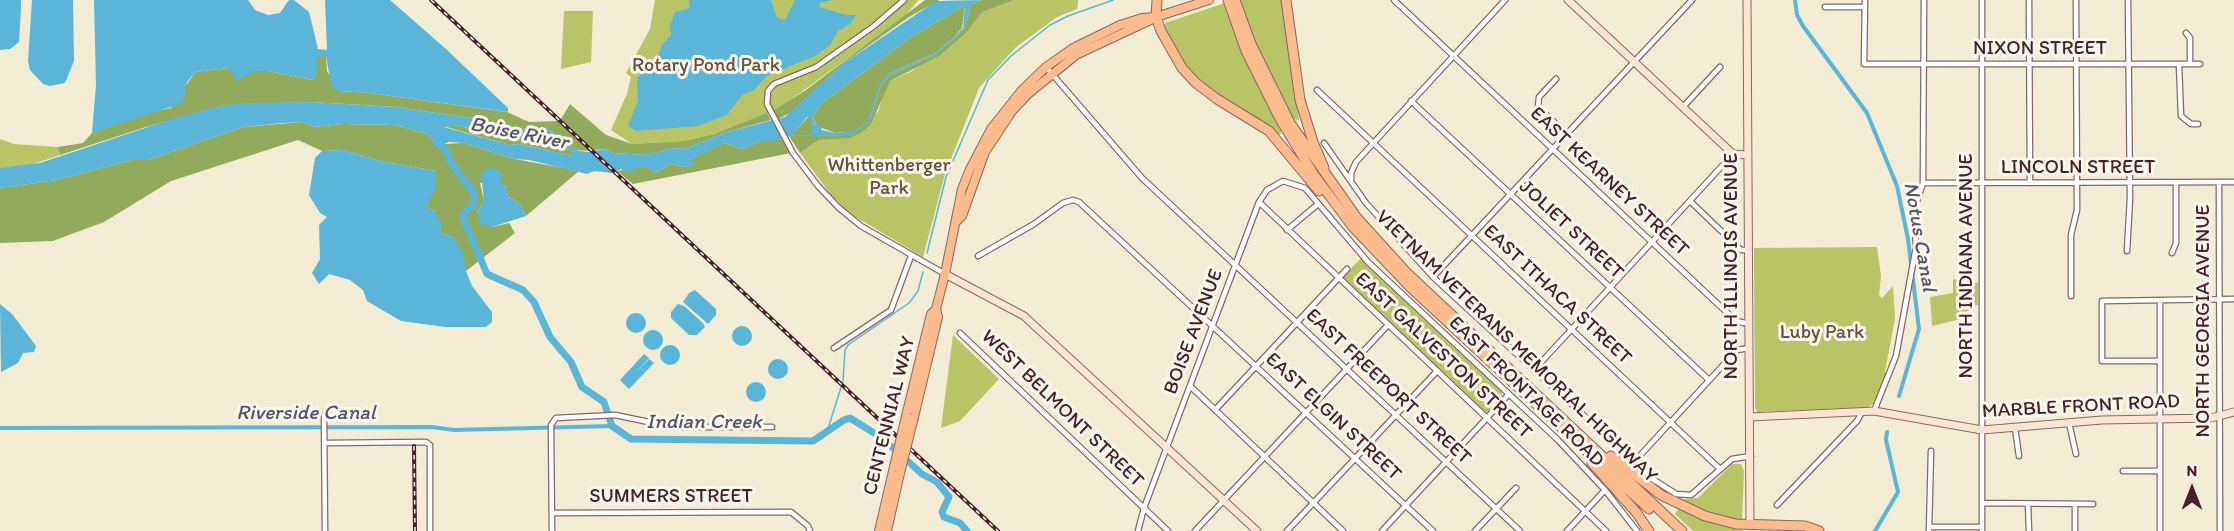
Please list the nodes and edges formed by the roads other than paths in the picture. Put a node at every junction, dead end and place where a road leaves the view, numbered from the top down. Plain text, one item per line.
1 (904, 0) edge
2 (1156, 0) edge
3 (1209, 0) edge
4 (1228, 0) edge
5 (1235, 0) edge
6 (1286, 0) edge
7 (1394, 0) edge
8 (1505, 0) edge
9 (1568, 0) edge
10 (1692, 0) edge
11 (1747, 0) edge
12 (1865, 0) edge
13 (1924, 0) edge
14 (1982, 0) edge
15 (2029, 0) edge
16 (2076, 0) edge
17 (2128, 0) edge
18 (1865, 6) junction
19 (1825, 7) dead end
20 (1156, 17) junction
21 (2186, 33) dead end
22 (1452, 56) junction
23 (1634, 62) junction
24 (2076, 64) junction
25 (2130, 64) junction
26 (2179, 64) junction
27 (2190, 64) junction
28 (2200, 64) dead end
29 (1923, 65) junction
30 (1982, 65) junction
31 (2029, 65) junction
32 (1720, 67) dead end
33 (1048, 70) junction
34 (1556, 79) dead end
35 (1317, 90) dead end
36 (1411, 101) junction
37 (1683, 108) junction
38 (2198, 124) dead end
39 (1567, 134) junction
40 (1324, 143) dead end
41 (1373, 143) junction
42 (1552, 150) junction
43 (1733, 154) junction
44 (1748, 155) junction
45 (1288, 181) joint
46 (1352, 182) junction
47 (2175, 182) junction
48 (2219, 182) junction
49 (2234, 182) edge
50 (1923, 183) junction
51 (1982, 183) junction
52 (2030, 183) junction
53 (2076, 183) junction
54 (2130, 183) junction
55 (1330, 184) junction
56 (1511, 194) junction
57 (1259, 202) junction
58 (1691, 202) junction
59 (1318, 204) junction
60 (1353, 227) junction
61 (1287, 230) junction
62 (1472, 236) junction
63 (1653, 243) junction
64 (1748, 250) junction
65 (2127, 250) dead end
66 (2172, 253) dead end
67 (911, 256) junction
68 (978, 256) dead end
69 (1235, 266) junction
70 (1347, 269) dead end
71 (945, 274) junction
72 (1338, 277) junction
73 (1433, 277) junction
74 (1610, 287) junction
75 (2071, 296) dead end
76 (2220, 299) junction
77 (2234, 299) edge
78 (2160, 300) junction
79 (1296, 322) junction
80 (1749, 324) junction
81 (1212, 325) junction
82 (1388, 325) junction
83 (1571, 329) junction
84 (960, 333) dead end
85 (834, 348) dead end
86 (1749, 348) junction
87 (2159, 361) junction
88 (1256, 367) junction
89 (1347, 370) junction
90 (1533, 370) junction
91 (1437, 371) junction
92 (1709, 380) junction
93 (1190, 386) junction
94 (1509, 394) junction
95 (1215, 410) junction
96 (1862, 411) junction
97 (1874, 411) junction
98 (2234, 412) edge
99 (1307, 413) junction
100 (1395, 415) junction
101 (324, 416) dead end
102 (1750, 417) junction
103 (2220, 417) junction
104 (1486, 419) junction
105 (2160, 419) junction
106 (1671, 422) junction
107 (2069, 423) junction
108 (772, 427) dead end
109 (2014, 428) junction
110 (1563, 430) junction
111 (1576, 430) junction
112 (1982, 430) junction
113 (325, 443) junction
114 (1167, 447) junction
115 (1931, 451) dead end
116 (2076, 454) dead end
117 (1751, 456) junction
118 (2019, 456) dead end
119 (1265, 457) junction
120 (1355, 459) junction
121 (1635, 461) junction
122 (1447, 463) junction
123 (1720, 469) junction
124 (897, 470) junction
125 (2123, 471) dead end
126 (2160, 471) junction
127 (1516, 488) dead end
128 (1605, 490) junction
129 (1224, 501) junction
130 (1313, 503) junction
131 (1982, 503) junction
132 (2028, 504) junction
133 (2075, 504) junction
134 (2093, 504) dead end
135 (1777, 505) dead end
136 (1406, 506) junction
137 (1144, 508) junction
138 (1496, 508) junction
139 (1585, 512) junction
140 (552, 513) junction
141 (1750, 528) edge
142 (1929, 529) edge
143 (1982, 529) edge
144 (1677, 530) edge
145 (325, 531) edge
146 (430, 531) edge
147 (552, 531) edge
148 (810, 531) edge
149 (879, 531) edge
150 (887, 531) edge
151 (1138, 531) edge
152 (1168, 531) edge
153 (1195, 531) edge
154 (1257, 531) edge
155 (1287, 531) edge
156 (1343, 531) edge
157 (1382, 531) edge
158 (1433, 531) edge
159 (1475, 531) edge
160 (1520, 531) edge
161 (1567, 531) edge
162 (1606, 531) edge
163 (1637, 531) edge
164 (1649, 531) edge
165 (1819, 531) edge
166 (2029, 531) edge
167 (2075, 531) edge
168 (2160, 531) edge
169 (2220, 531) edge

1 - 67 street
2 - 20 highway
3 - 20 main road, CENTENNIAL WAY
4 - 60 highway
5 - 55 highway, VIETNAM VETERANS MEMORIAL HIGHWAY
6 - 55 highway
7 - 22 street, EAST KEARNEY STREET
8 - 22 street
9 - 23 street
10 - 23 street
11 - 44 street, NORTH ILLINOIS AVENUE
12 - 18 street
13 - 29 street
14 - 30 street, NORTH INDIANA AVENUE
15 - 31 street
16 - 24 street
17 - 25 street
18 - 19 street
18 - 29 street, NIXON STREET
20 - 33 main road, CENTENNIAL WAY
20 - 60 highway
21 - 27 street
22 - 36 street
22 - 42 street, EAST KEARNEY STREET
23 - 37 street
23 - 39 street
24 - 25 street, NIXON STREET
24 - 31 street, NIXON STREET
24 - 53 street
25 - 26 street, NIXON STREET
25 - 54 street
26 - 27 street, NIXON STREET
26 - 38 street
27 - 28 street, NIXON STREET
29 - 30 street, NIXON STREET
29 - 50 street
30 - 31 street, NIXON STREET
30 - 51 street, NORTH INDIANA AVENUE
31 - 52 street
32 - 37 street
33 - 69 street, EAST FREEPORT STREET
33 - 71 main road, CENTENNIAL WAY
34 - 39 street
35 - 41 street, EAST ITHACA STREET
36 - 41 street
36 - 56 street, JOLIET STREET
37 - 43 street
39 - 42 street
40 - 46 street
41 - 46 street
41 - 62 street, EAST ITHACA STREET
42 - 56 street
42 - 63 street, EAST KEARNEY STREET
43 - 44 street
43 - 58 street
44 - 64 street, NORTH ILLINOIS AVENUE
45 - 57 street, BOISE AVENUE
45 - 59 street, EAST FRONTAGE ROAD
46 - 73 street
47 - 48 street, LINCOLN STREET
47 - 54 street, LINCOLN STREET
47 - 66 street
48 - 49 street, LINCOLN STREET
48 - 76 street, NORTH GEORGIA AVENUE
50 - 51 street, LINCOLN STREET
50 - 97 street
51 - 52 street, LINCOLN STREET
51 - 112 street, NORTH INDIANA AVENUE
52 - 53 street, LINCOLN STREET
53 - 54 street, LINCOLN STREET
53 - 75 street
54 - 65 street
55 - 111 highway, VIETNAM VETERANS MEMORIAL HIGHWAY
56 - 62 street
56 - 74 street, JOLIET STREET
57 - 61 street, EAST GALVESTON STREET
57 - 69 street, BOISE AVENUE
58 - 63 street
58 - 64 street
59 - 61 street
59 - 94 street, EAST FRONTAGE ROAD
60 - 110 highway
61 - 72 street, EAST GALVESTON STREET
62 - 73 street
62 - 83 street, EAST ITHACA STREET
63 - 74 street
63 - 80 street, EAST KEARNEY STREET
64 - 80 street, NORTH ILLINOIS AVENUE
67 - 71 street
67 - 85 street
68 - 81 street, EAST ELGIN STREET
69 - 79 street, EAST FREEPORT STREET
69 - 81 street, BOISE AVENUE
70 - 72 street
71 - 114 street
71 - 124 main road, CENTENNIAL WAY, bridge
72 - 79 street
72 - 82 street, EAST GALVESTON STREET
73 - 90 street
74 - 83 street
74 - 92 street, JOLIET STREET
76 - 77 street
76 - 78 street
76 - 103 street, NORTH GEORGIA AVENUE
78 - 87 street
78 - 87 street
79 - 88 street
79 - 89 street, EAST FREEPORT STREET
80 - 86 street, NORTH ILLINOIS AVENUE
81 - 88 street, EAST ELGIN STREET
81 - 93 street, BOISE AVENUE
82 - 89 street
82 - 91 street, EAST GALVESTON STREET
83 - 90 street
83 - 106 street, EAST ITHACA STREET
84 - 137 street, WEST BELMONT STREET
86 - 92 street
86 - 102 street, NORTH ILLINOIS AVENUE
87 - 105 street
88 - 95 street
88 - 99 street, EAST ELGIN STREET
89 - 99 street
89 - 100 street, EAST FREEPORT STREET
90 - 121 street
91 - 100 street
91 - 104 street, EAST GALVESTON STREET
92 - 106 street
93 - 95 street
93 - 114 street, BOISE AVENUE
94 - 104 street
94 - 128 street, EAST FRONTAGE ROAD
95 - 119 street
96 - 97 street, MARBLE FRONT ROAD
96 - 102 street, MARBLE FRONT ROAD
96 - 135 street
97 - 112 street, MARBLE FRONT ROAD
98 - 103 street, MARBLE FRONT ROAD
99 - 119 street
99 - 120 street, EAST ELGIN STREET
100 - 120 street
100 - 122 street, EAST FREEPORT STREET
101 - 113 street
102 - 117 street, NORTH ILLINOIS AVENUE
103 - 105 street, MARBLE FRONT ROAD
103 - 169 street, NORTH GEORGIA AVENUE
104 - 122 street
104 - 139 street, EAST GALVESTON STREET
105 - 107 street, MARBLE FRONT ROAD
105 - 126 street
106 - 121 street
106 - 123 street, EAST ITHACA STREET
107 - 109 street, MARBLE FRONT ROAD
107 - 116 street
108 - 140 street
109 - 112 street, MARBLE FRONT ROAD
109 - 118 street
110 - 144 highway, VIETNAM VETERANS MEMORIAL HIGHWAY
110 - 164 highway
111 - 141 highway
111 - 144 highway, VIETNAM VETERANS MEMORIAL HIGHWAY
112 - 131 street, NORTH INDIANA AVENUE
113 - 145 street
113 - 146 street
114 - 129 street
114 - 137 street, BOISE AVENUE
115 - 142 street
117 - 123 street
117 - 141 street, NORTH ILLINOIS AVENUE
119 - 129 street
119 - 130 street
120 - 130 street
120 - 136 street, EAST ELGIN STREET
121 - 123 street
122 - 136 street
122 - 138 street, EAST FREEPORT STREET
124 - 149 main road, CENTENNIAL WAY
124 - 150 main road, CENTENNIAL WAY
125 - 126 street
126 - 168 street
127 - 138 street
128 - 139 street
128 - 163 street, EAST FRONTAGE ROAD
129 - 153 street
129 - 154 street
130 - 155 street
130 - 156 street
131 - 132 street
131 - 143 street, NORTH INDIANA AVENUE
132 - 133 street
132 - 166 street
133 - 134 street
133 - 167 street
136 - 157 street
136 - 158 street, EAST ELGIN STREET
137 - 151 street, BOISE AVENUE
137 - 152 street, WEST BELMONT STREET
138 - 159 street
138 - 160 street, EAST FREEPORT STREET
139 - 161 street
139 - 162 street, EAST GALVESTON STREET
140 - 147 street
140 - 148 street, SUMMERS STREET
141 - 165 highway
142 - 143 street

